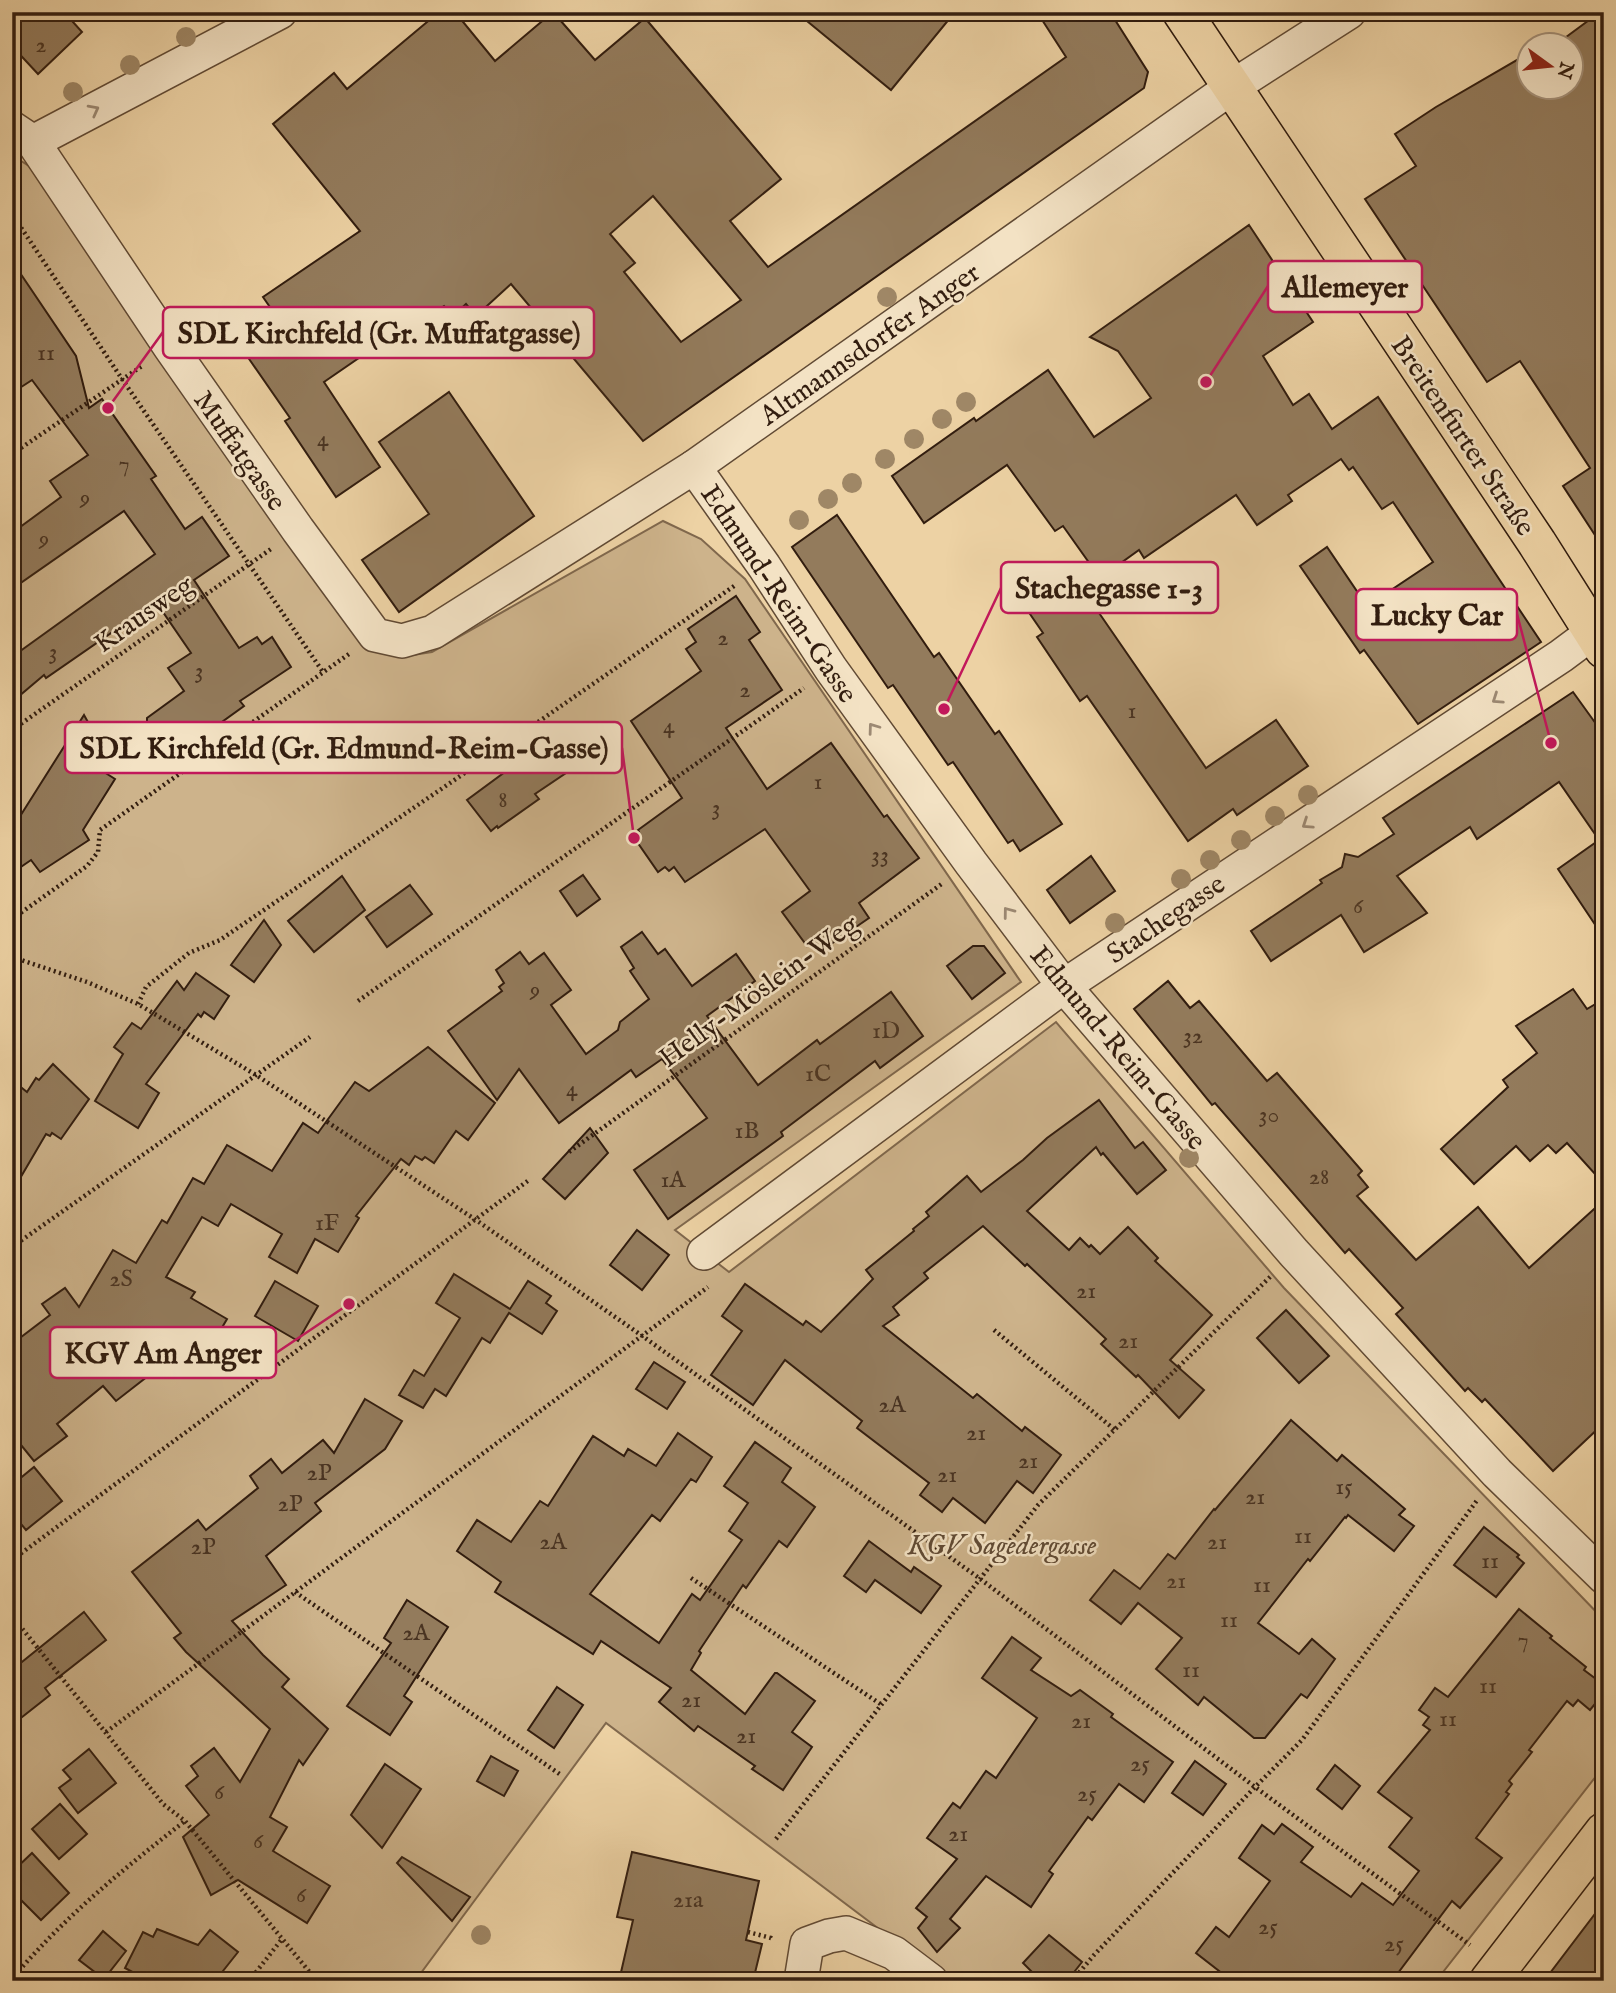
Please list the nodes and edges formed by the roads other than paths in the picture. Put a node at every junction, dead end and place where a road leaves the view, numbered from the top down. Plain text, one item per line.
1 (280, 12) edge
2 (1182, 12) edge
3 (1349, 12) edge
4 (1231, 87) junction
5 (23, 135) edge
6 (694, 467) junction
7 (375, 635) joint
8 (1600, 635) edge
9 (1063, 986) junction
10 (704, 1253) road end
11 (1604, 1577) edge
12 (1604, 1832) edge
13 (1494, 1974) edge
14 (801, 1981) edge
15 (931, 1981) edge

5 -> 1 street
2 - 4 main road, Breitenfurter Straße
3 - 4 street, Altmannsdorfer Anger
4 - 6 street, Altmannsdorfer Anger
4 - 8 main road, Breitenfurter Straße
5 - 7 street, Muffatgasse
6 - 7 street, Altmannsdorfer Anger
9 -> 6 street, Edmund-Reim-Gasse
8 -> 9 street, Stachegasse
9 - 10 street, Stachegasse
9 - 11 street, Edmund-Reim-Gasse
12 - 13 main road
14 - 15 street

